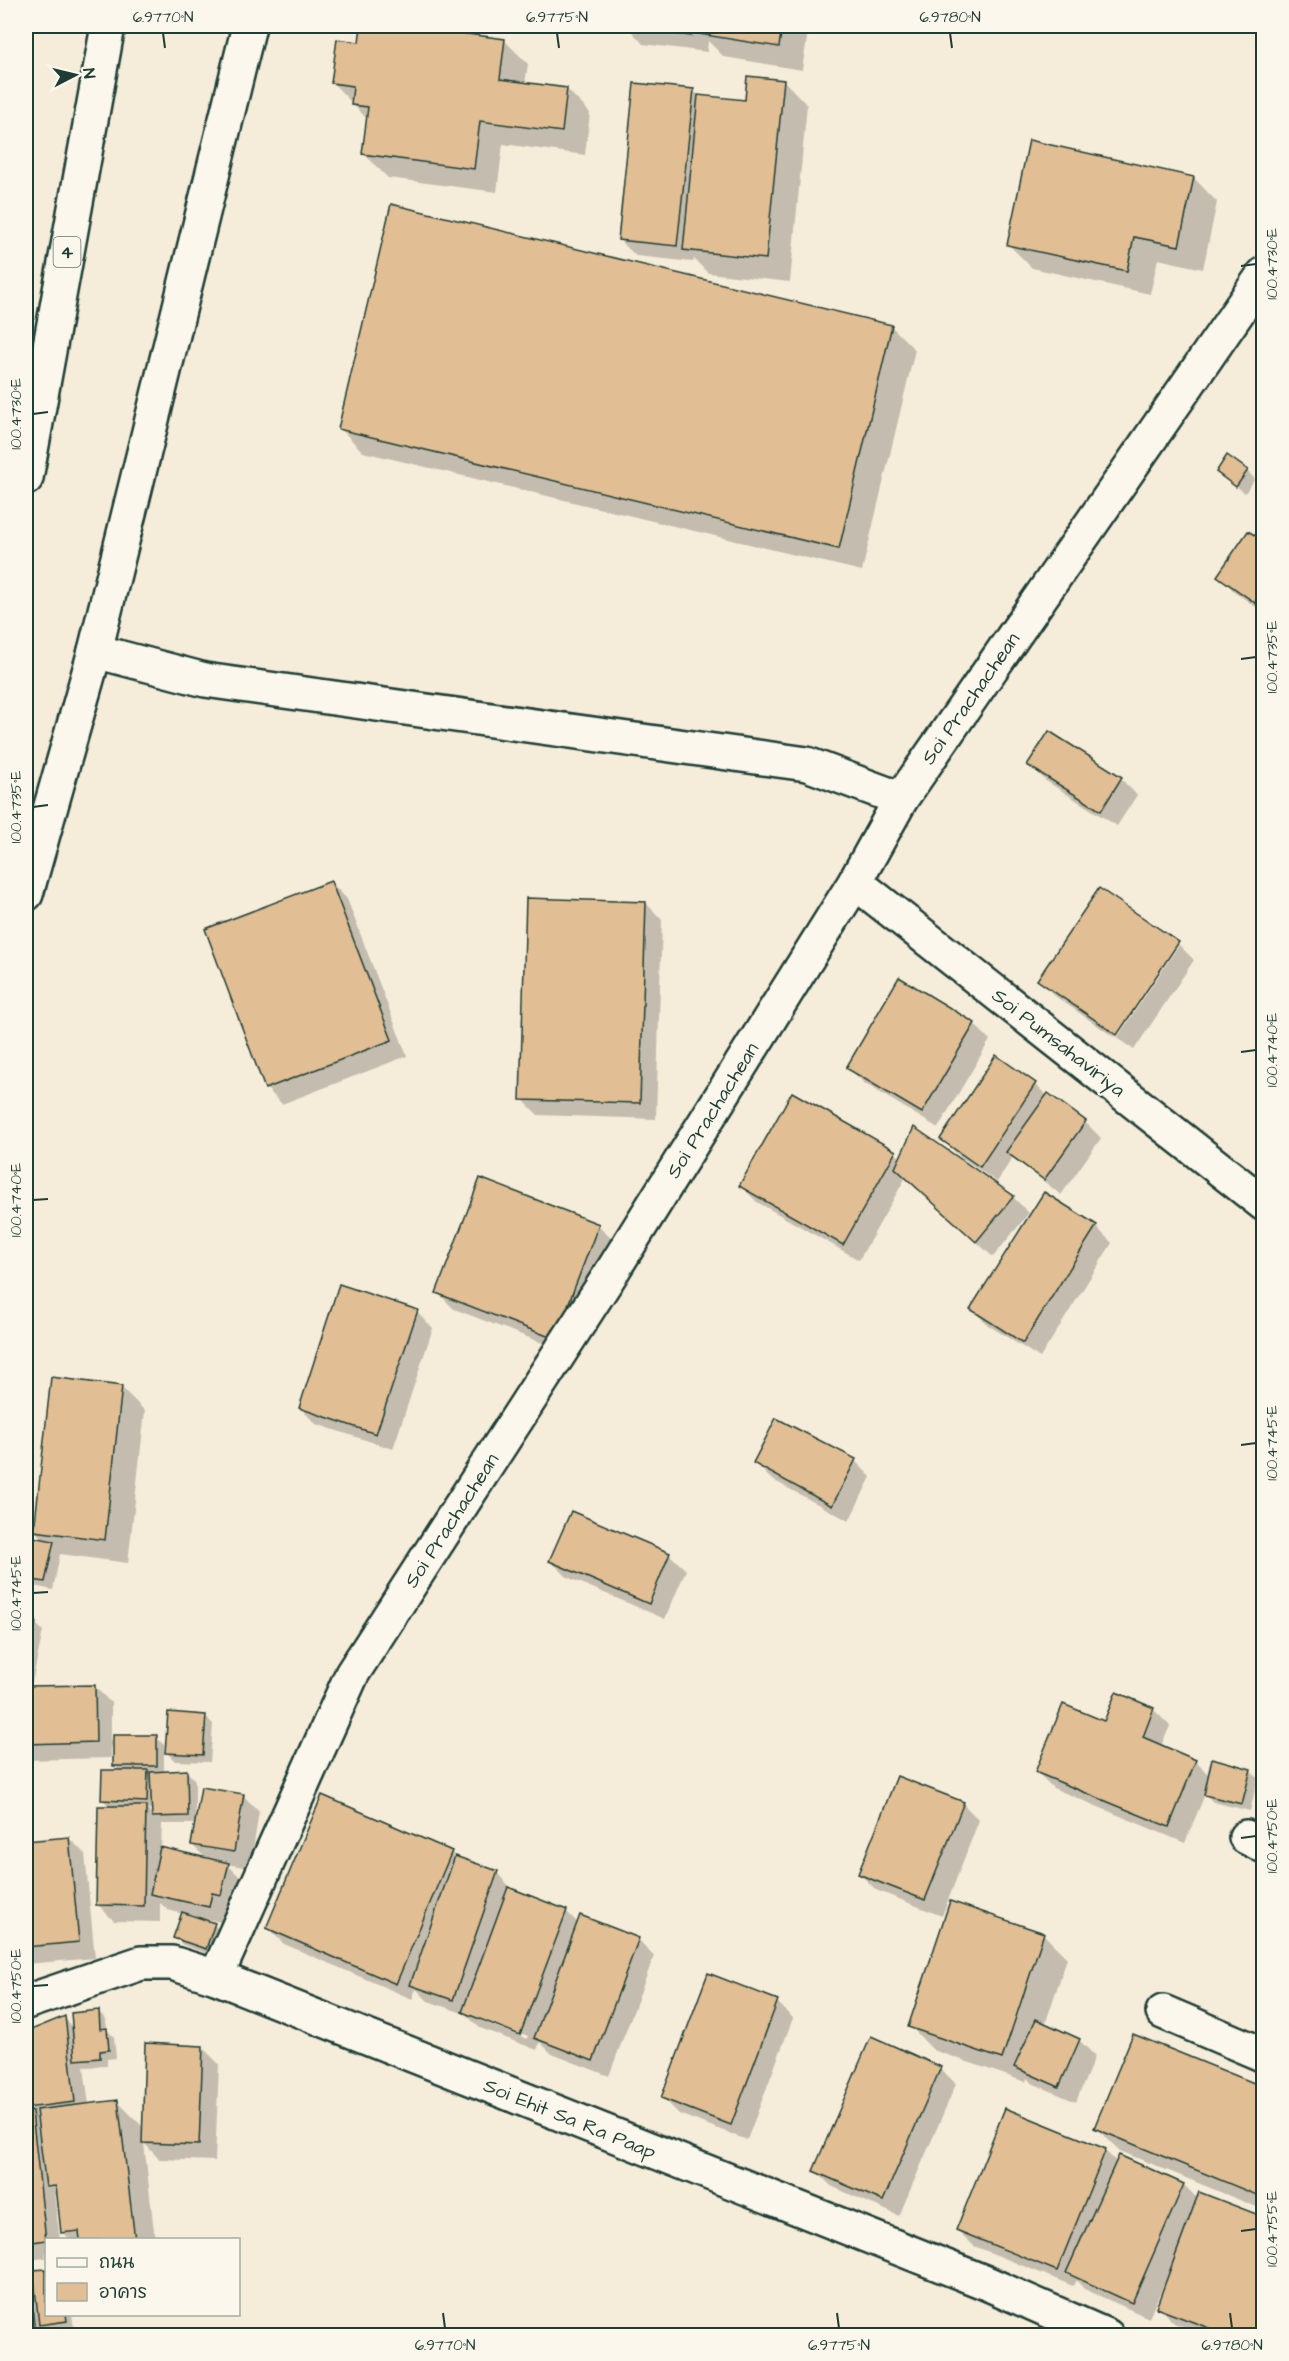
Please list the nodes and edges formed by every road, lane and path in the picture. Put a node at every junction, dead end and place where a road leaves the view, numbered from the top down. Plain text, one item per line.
1 (108, 26) edge
2 (249, 26) edge
3 (1263, 274) edge
4 (26, 478) edge
5 (95, 651) junction
6 (901, 799) junction
7 (855, 882) junction
8 (26, 894) edge
9 (1263, 1204) edge
10 (216, 1977) junction
11 (26, 2002) edge
12 (1162, 2012) dead end
13 (1263, 2055) edge
14 (1107, 2336) edge

1 - 4 main road, 4
2 - 5 main road
3 - 6 main road, Soi Prachachean
5 - 6 main road
5 - 8 main road
6 - 7 main road, Soi Prachachean
7 - 9 main road, Soi Pumsahaviriya
7 - 10 main road, Soi Prachachean
10 - 11 main road, Soi Ehit Sa Ra Paap
10 - 14 main road, Soi Ehit Sa Ra Paap
12 - 13 main road

